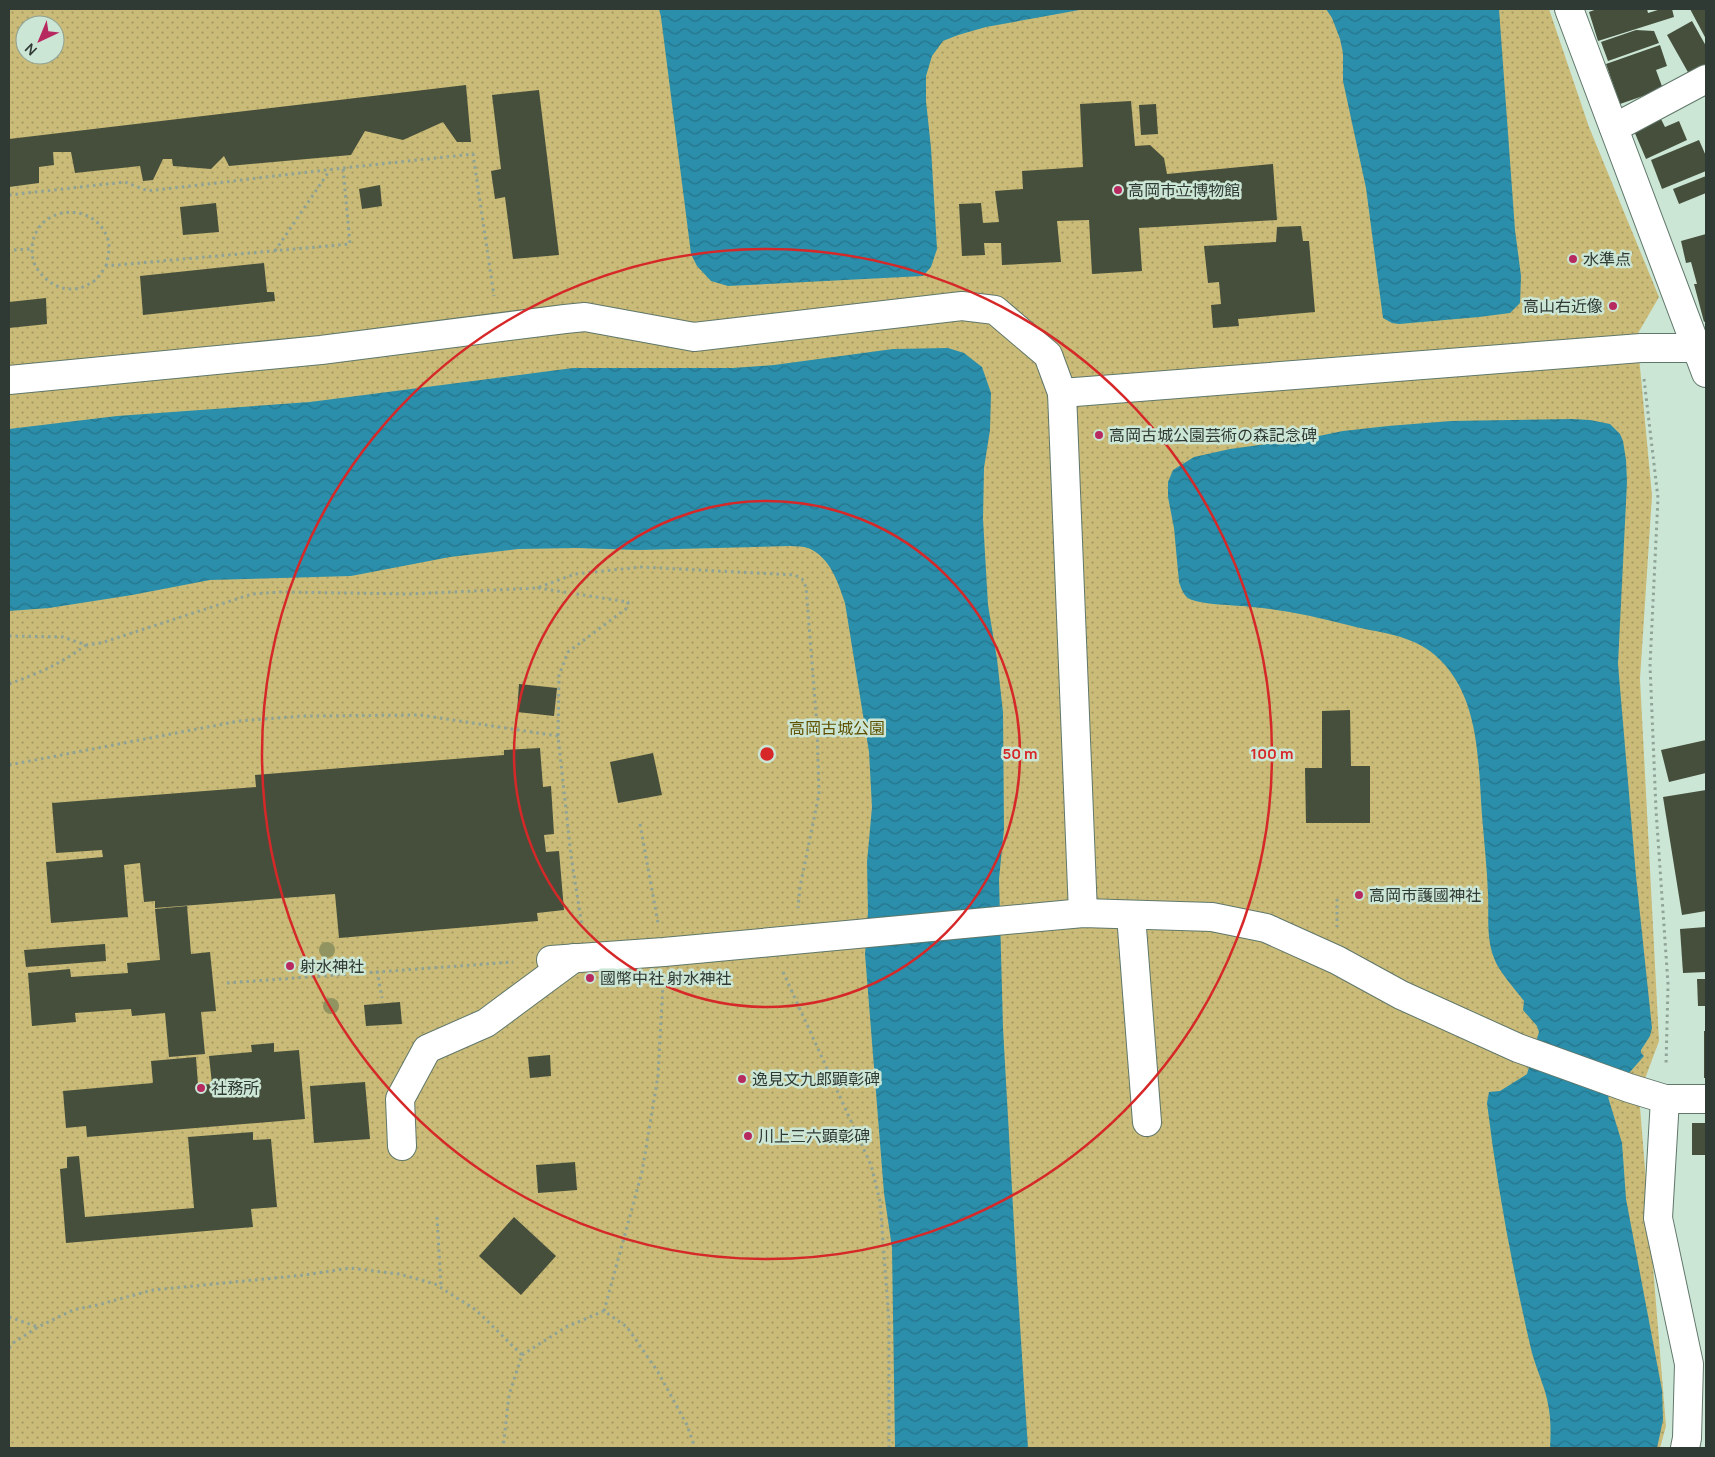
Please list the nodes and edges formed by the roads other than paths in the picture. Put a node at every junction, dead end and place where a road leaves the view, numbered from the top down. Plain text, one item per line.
1 (1569, 9) edge
2 (1706, 79) edge
3 (1614, 128) junction
4 (1703, 357) edge
5 (9, 380) edge
6 (1062, 393) junction
7 (1083, 913) junction
8 (1131, 915) junction
9 (1665, 1098) junction
10 (1706, 1099) edge
11 (1147, 1122) dead end
12 (402, 1146) dead end
13 (1698, 1364) edge
14 (1685, 1448) edge

1 - 3 street
2 - 3 street
3 - 4 street
4 - 6 street
5 - 6 street
6 - 7 street
7 - 8 street
7 - 12 street
8 - 9 street
8 - 11 street
9 - 10 street
9 - 13 street
13 - 14 street

